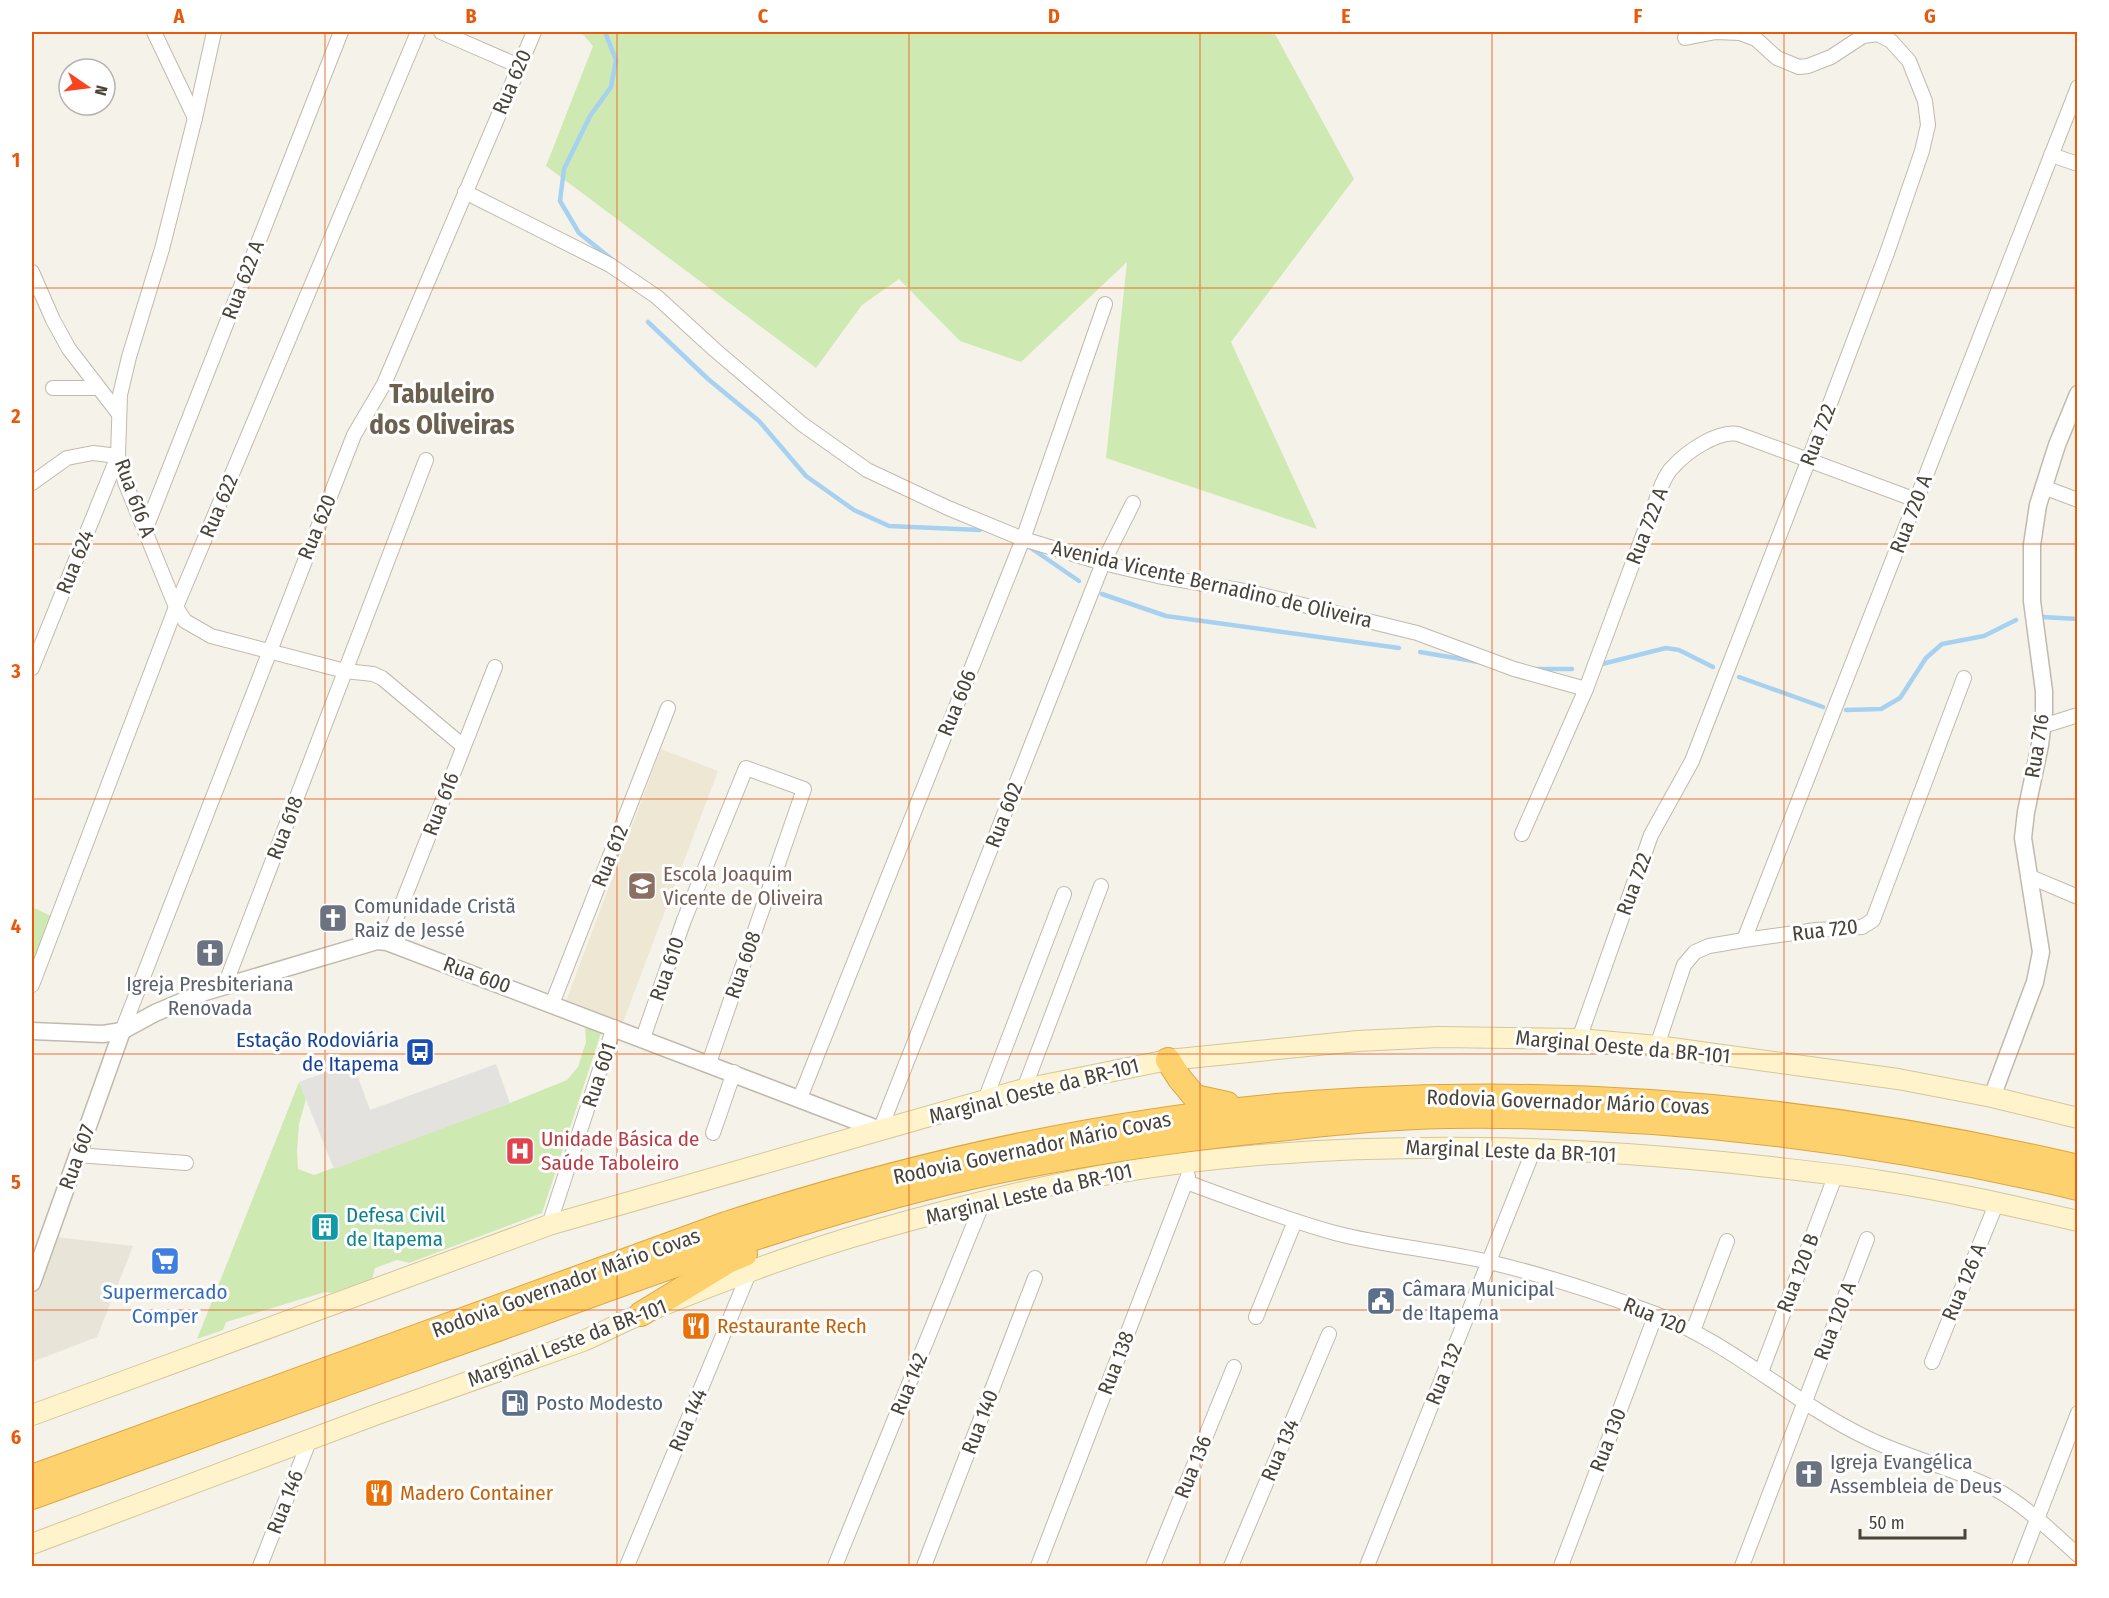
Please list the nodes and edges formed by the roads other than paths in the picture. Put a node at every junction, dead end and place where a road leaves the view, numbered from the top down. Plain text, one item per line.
1 (154, 32) edge
2 (214, 32) edge
3 (341, 32) edge
4 (418, 32) edge
5 (441, 32) edge
6 (534, 32) edge
7 (1685, 38) dead end
8 (519, 66) junction
9 (2078, 87) edge
10 (195, 118) junction
11 (2051, 155) junction
12 (2078, 164) edge
13 (465, 192) junction
14 (32, 272) edge
15 (1105, 304) dead end
16 (53, 388) dead end
17 (97, 388) junction
18 (2078, 394) edge
19 (119, 414) junction
20 (118, 456) junction
21 (1809, 459) junction
22 (426, 460) dead end
23 (32, 483) edge
24 (2043, 487) junction
25 (1916, 500) junction
26 (2078, 500) edge
27 (1132, 503) dead end
28 (146, 528) junction
29 (1023, 538) junction
30 (1103, 563) junction
31 (176, 607) junction
32 (268, 651) junction
33 (495, 667) dead end
34 (32, 668) edge
35 (345, 671) junction
36 (1964, 678) dead end
37 (1586, 689) junction
38 (668, 708) dead end
39 (2078, 715) edge
40 (2043, 726) junction
41 (464, 746) junction
42 (746, 768) joint
43 (1522, 834) dead end
44 (2028, 876) junction
45 (1101, 886) dead end
46 (1064, 894) dead end
47 (2078, 897) edge
48 (1744, 940) junction
49 (387, 942) junction
50 (32, 985) edge
51 (225, 985) junction
52 (552, 1004) junction
53 (614, 1027) junction
54 (32, 1031) edge
55 (122, 1031) junction
56 (643, 1038) junction
57 (1579, 1039) junction
58 (1657, 1046) junction
59 (1168, 1060) junction
60 (709, 1063) junction
61 (734, 1072) junction
62 (1024, 1089) junction
63 (1992, 1097) junction
64 (800, 1098) junction
65 (985, 1100) junction
66 (1253, 1109) junction
67 (2078, 1118) edge
68 (880, 1130) junction
69 (713, 1134) dead end
70 (1534, 1149) junction
71 (77, 1155) junction
72 (1194, 1160) junction
73 (186, 1163) dead end
74 (2078, 1167) edge
75 (1836, 1174) junction
76 (1186, 1182) junction
77 (2078, 1188) edge
78 (878, 1201) junction
79 (984, 1202) junction
80 (1997, 1202) junction
81 (1295, 1221) junction
82 (2078, 1221) edge
83 (549, 1225) junction
84 (1867, 1239) dead end
85 (1727, 1241) dead end
86 (1489, 1262) junction
87 (749, 1273) junction
88 (1035, 1278) dead end
89 (32, 1283) edge
90 (641, 1314) junction
91 (1656, 1314) junction
92 (1256, 1317) dead end
93 (1693, 1331) junction
94 (1329, 1334) dead end
95 (1932, 1362) dead end
96 (1234, 1367) dead end
97 (1761, 1372) junction
98 (1804, 1404) junction
99 (2078, 1413) edge
100 (32, 1415) edge
101 (310, 1439) junction
102 (32, 1478) edge
103 (32, 1497) edge
104 (2038, 1519) junction
105 (32, 1544) edge
106 (2078, 1555) edge
107 (260, 1566) edge
108 (627, 1566) edge
109 (835, 1566) edge
110 (924, 1566) edge
111 (1038, 1566) edge
112 (1153, 1566) edge
113 (1231, 1566) edge
114 (1367, 1566) edge
115 (1561, 1566) edge
116 (1742, 1566) edge
117 (2019, 1566) edge

1 - 10 street
2 - 10 street, Rua 616 A
3 - 28 street, Rua 622 A
4 - 31 street, Rua 622
5 - 8 street
6 - 8 street, Rua 620
7 - 21 street, Rua 722
8 - 13 street, Rua 620
9 - 11 street, Rua 720 A
10 - 19 street, Rua 616 A
11 - 12 street
11 - 25 street, Rua 720 A
13 - 29 street, Avenida Vicente Bernadino de Oliveira
13 - 32 street, Rua 620
14 - 17 street
15 - 29 street, Rua 606
16 - 17 street
17 - 19 street
18 - 24 street, Rua 716
19 - 20 street, Rua 616 A
20 - 23 street
20 - 28 street, Rua 616 A
20 - 34 street, Rua 624
21 - 25 street, Rua 722 A
21 - 37 street, Rua 722 A
21 - 57 street, Rua 722
22 - 35 street, Rua 618
24 - 26 street
24 - 40 street, Rua 716
25 - 48 street, Rua 720 A
27 - 30 street, Rua 602
28 - 31 street, Rua 616 A
29 - 30 street, Avenida Vicente Bernadino de Oliveira
29 - 64 street, Rua 606
30 - 37 street, Avenida Vicente Bernadino de Oliveira
30 - 68 street, Rua 602
31 - 32 street, Rua 616 A
31 - 50 street, Rua 622
32 - 35 street, Rua 616 A
32 - 55 street, Rua 620
33 - 41 street, Rua 616
35 - 41 street, Rua 616 A
35 - 51 street, Rua 618
36 - 48 street, Rua 720
37 - 43 street, Rua 722 A
38 - 52 street, Rua 612
39 - 40 street
40 - 44 street, Rua 716
41 - 49 street, Rua 616
42 - 56 street, Rua 610
42 - 60 street, Rua 608
44 - 47 street
44 - 63 street, Rua 716
45 - 62 street
46 - 65 street
48 - 58 street, Rua 720
49 - 51 street, Rua 600
49 - 52 street, Rua 600
51 - 55 street, Rua 600
52 - 53 street, Rua 600
53 - 56 street, Rua 600
53 - 83 street, Rua 601
54 - 55 street, Rua 600
55 - 71 street, Rua 607
56 - 60 street, Rua 600
57 - 58 main road, Marginal Oeste da BR-101
57 - 59 main road, Marginal Oeste da BR-101
58 - 63 main road, Marginal Oeste da BR-101
59 - 62 main road, Marginal Oeste da BR-101
59 - 66 highway
60 - 61 street, Rua 600
61 - 64 street, Rua 600
61 - 69 street
62 - 65 main road, Marginal Oeste da BR-101
63 - 67 main road, Marginal Oeste da BR-101
64 - 68 street, Rua 600
65 - 68 main road, Marginal Oeste da BR-101
66 - 74 highway, Rodovia Governador Mário Covas
66 - 102 highway, Rodovia Governador Mário Covas
68 - 83 main road, Marginal Oeste da BR-101
70 - 72 main road, Marginal Leste da BR-101
70 - 75 main road, Marginal Leste da BR-101
70 - 86 street, Rua 132
71 - 73 street
71 - 89 street, Rua 607
72 - 76 street, Rua 138
72 - 79 main road, Marginal Leste da BR-101
75 - 80 main road, Marginal Leste da BR-101
75 - 97 street, Rua 120 B
76 - 81 street, Rua 120
76 - 111 street, Rua 138
77 - 78 highway, Rodovia Governador Mário Covas
78 - 90 highway
78 - 103 highway, Rodovia Governador Mário Covas
79 - 87 main road, Marginal Leste da BR-101
79 - 109 street, Rua 142
80 - 82 main road, Marginal Leste da BR-101
80 - 95 street, Rua 126 A
81 - 86 street, Rua 120
81 - 92 street
83 - 100 main road, Marginal Oeste da BR-101
84 - 98 street, Rua 120 A
85 - 93 street
86 - 91 street, Rua 120
86 - 114 street, Rua 132
87 - 90 main road, Marginal Leste da BR-101
87 - 108 street, Rua 144
88 - 110 street, Rua 140
90 - 101 main road, Marginal Leste da BR-101
91 - 93 street, Rua 120
91 - 115 street, Rua 130
93 - 97 street, Rua 120
94 - 113 street, Rua 134
96 - 112 street, Rua 136
97 - 98 street, Rua 120
98 - 104 street, Rua 120
98 - 116 street, Rua 120 A
99 - 104 street
101 - 105 main road, Marginal Leste da BR-101
101 - 107 street, Rua 146
104 - 106 street, Rua 120
104 - 117 street

